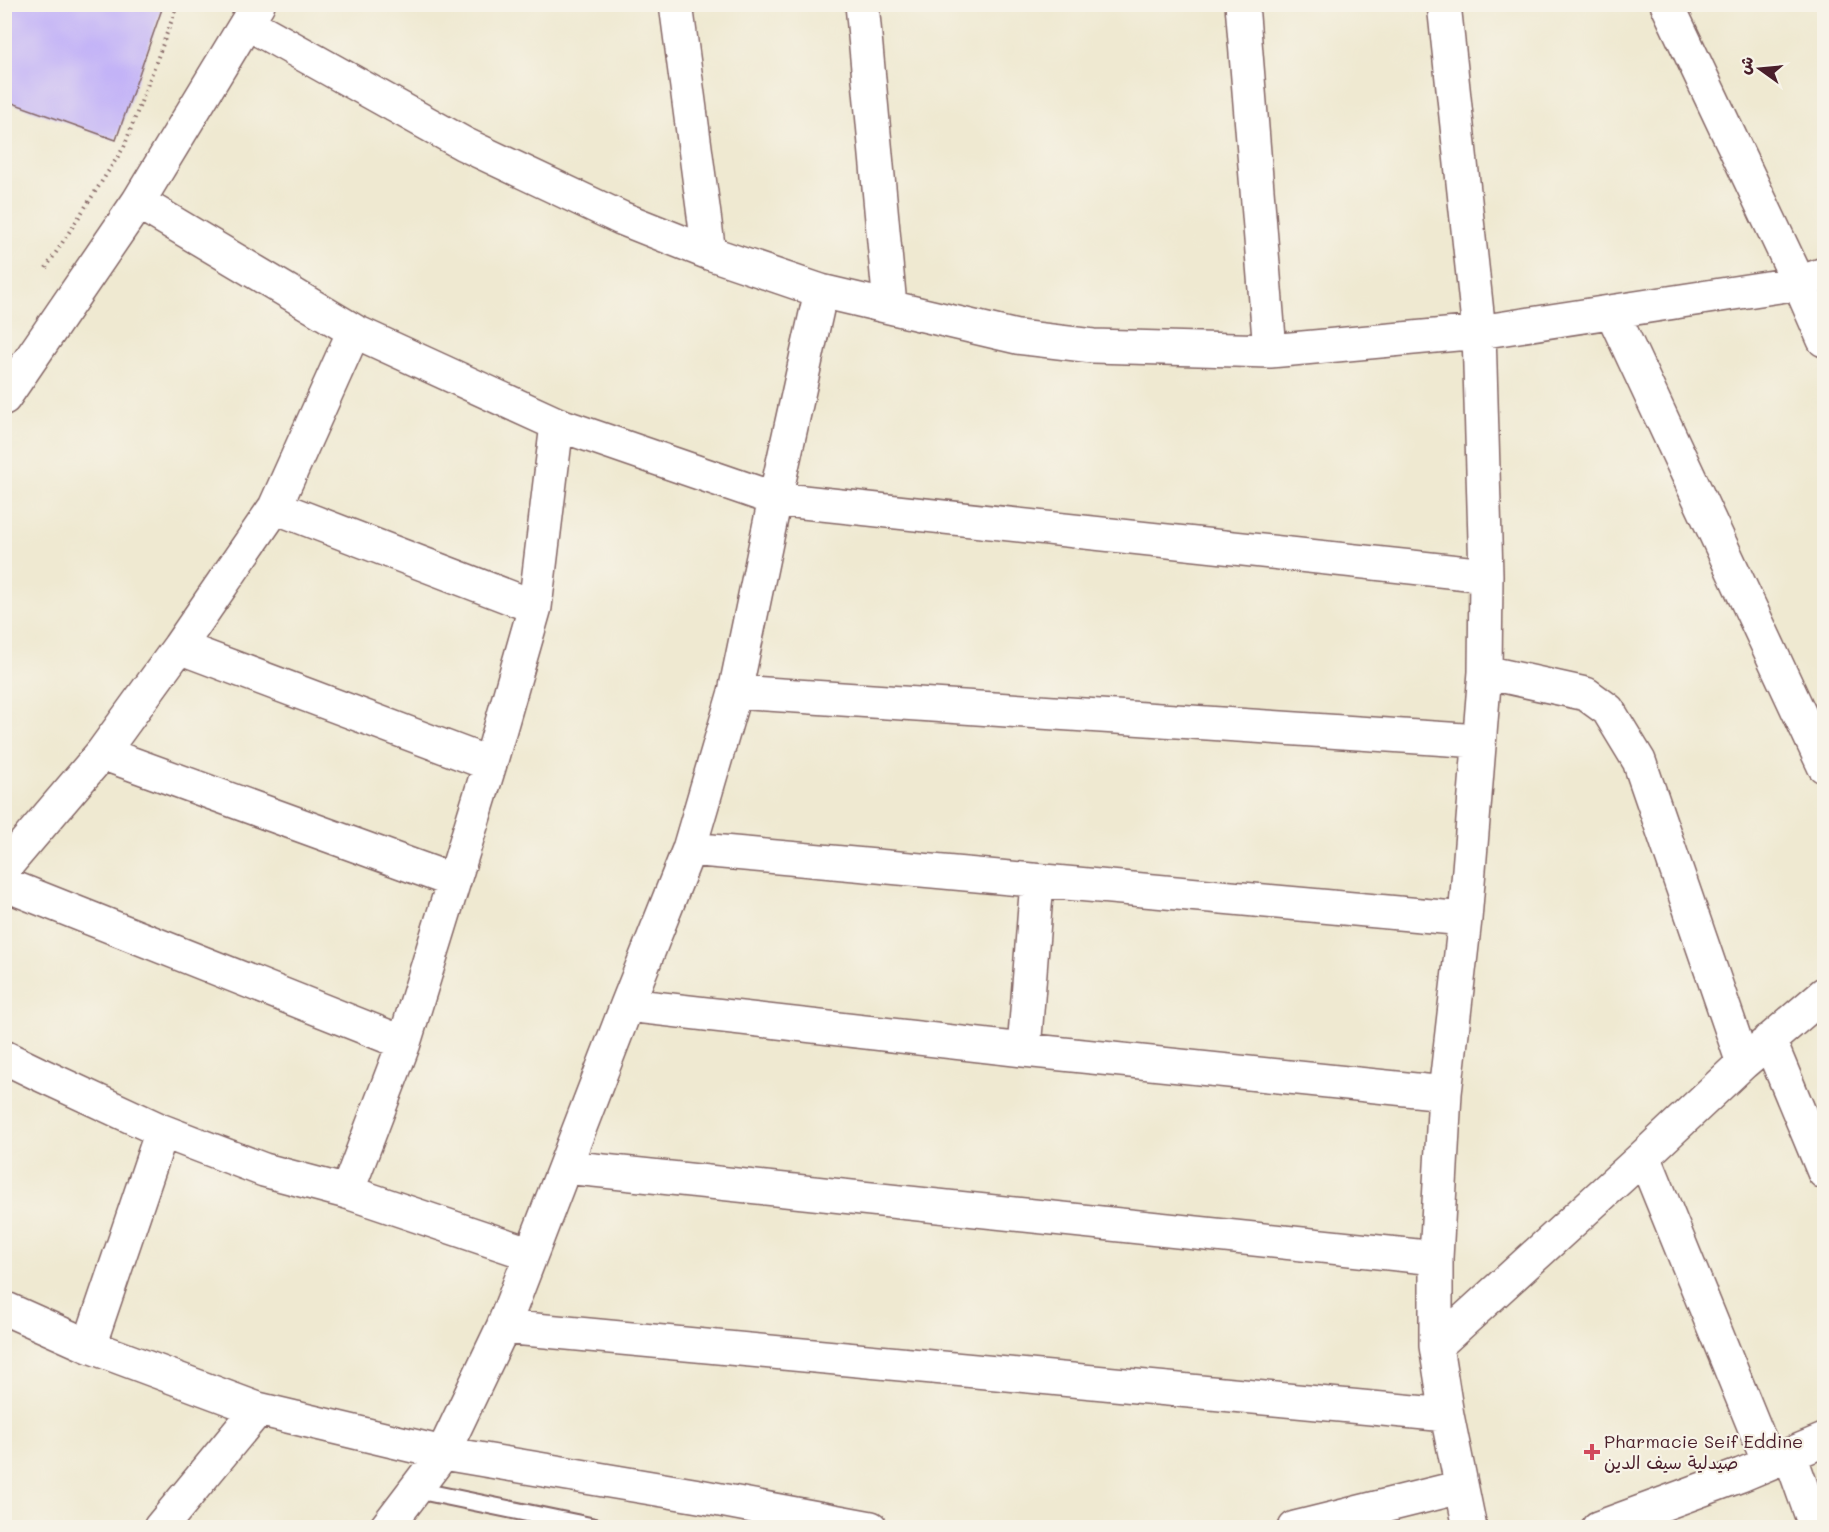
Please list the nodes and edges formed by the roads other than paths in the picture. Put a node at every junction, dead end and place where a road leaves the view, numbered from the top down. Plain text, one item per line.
1 (862, 4) edge
2 (1242, 4) edge
3 (1444, 4) edge
4 (1667, 4) edge
5 (674, 6) edge
6 (252, 14) edge
7 (138, 202) junction
8 (709, 253) junction
9 (1812, 279) edge
10 (821, 291) junction
11 (890, 306) junction
12 (1612, 312) junction
13 (354, 331) junction
14 (1479, 332) junction
15 (1824, 340) edge
16 (1270, 351) junction
17 (4, 398) edge
18 (557, 424) junction
19 (775, 499) junction
20 (275, 507) junction
21 (1486, 575) junction
22 (535, 607) junction
23 (179, 647) junction
24 (1485, 672) junction
25 (735, 692) junction
26 (1479, 741) junction
27 (102, 753) junction
28 (490, 764) junction
29 (1824, 765) edge
30 (689, 849) junction
31 (4, 868) edge
32 (454, 881) junction
33 (1038, 881) junction
34 (4, 884) edge
35 (1465, 919) junction
36 (1824, 994) edge
37 (627, 1005) junction
38 (1769, 1040) junction
39 (405, 1043) junction
40 (1024, 1050) junction
41 (4, 1057) edge
42 (1743, 1063) junction
43 (1445, 1093) junction
44 (162, 1131) junction
45 (1644, 1156) junction
46 (565, 1167) junction
47 (1824, 1172) edge
48 (347, 1192) junction
49 (531, 1254) junction
50 (1436, 1258) junction
51 (4, 1308) edge
52 (503, 1327) junction
53 (89, 1346) junction
54 (1436, 1346) junction
55 (258, 1408) junction
56 (1447, 1415) junction
57 (1824, 1440) edge
58 (443, 1453) junction
59 (1779, 1459) junction
60 (1461, 1487) junction
61 (416, 1490) junction
62 (1370, 1518) edge
63 (393, 1526) edge
64 (160, 1527) edge
65 (600, 1527) edge
66 (871, 1527) edge
67 (1295, 1527) edge
68 (1470, 1527) edge
69 (1598, 1527) edge
70 (1816, 1527) edge

1 - 11 street
2 - 16 street
3 - 14 street
4 - 9 street
5 - 8 street
6 - 7 street
6 - 8 street
7 - 13 street
7 - 17 street
8 - 10 street
9 - 12 street
9 - 15 street
10 - 11 street
10 - 19 street
11 - 16 street
12 - 14 street
12 - 29 street
13 - 18 street
13 - 20 street
14 - 16 street
14 - 21 street
18 - 19 street
18 - 22 street
19 - 21 street
19 - 25 street
20 - 22 street
20 - 23 street
21 - 24 street
22 - 28 street
23 - 27 street
23 - 28 street
24 - 26 street
24 - 42 street
25 - 26 street
25 - 30 street
26 - 35 street
27 - 31 street
27 - 32 street
28 - 32 street
30 - 33 street
30 - 37 street
32 - 39 street
33 - 35 street
33 - 40 street
34 - 39 street
35 - 43 street
36 - 38 street
37 - 40 street
37 - 46 street
38 - 42 street
38 - 47 street
39 - 48 street
40 - 43 street
41 - 44 street
42 - 45 street
43 - 50 street
44 - 48 street
44 - 53 street
45 - 54 street
45 - 59 street
46 - 49 street
46 - 50 street
48 - 49 street
49 - 52 street
50 - 54 street
51 - 53 street
52 - 56 street
52 - 58 street
53 - 55 street
54 - 56 street
55 - 58 street
55 - 64 street
56 - 60 street
57 - 59 street
58 - 61 street
58 - 66 street
59 - 69 street
59 - 70 street
60 - 62 street
60 - 68 street
61 - 63 street
61 - 65 lane
62 - 67 street

